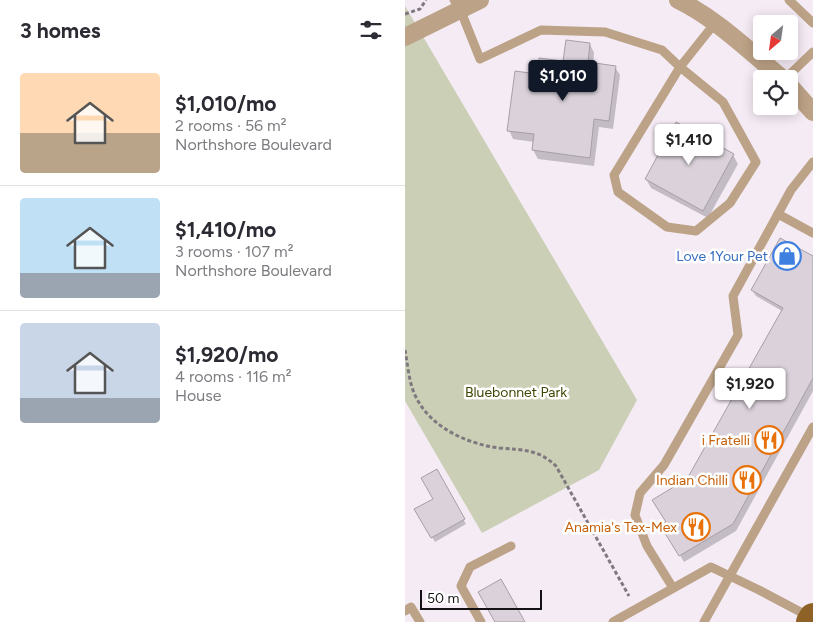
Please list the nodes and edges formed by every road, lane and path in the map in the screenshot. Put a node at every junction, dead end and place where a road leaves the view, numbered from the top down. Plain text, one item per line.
1 (426, 0) edge
2 (480, 0) edge
3 (677, 0) edge
4 (789, 0) edge
5 (457, 5) edge
6 (405, 14) edge
7 (715, 23) junction
8 (813, 23) edge
9 (405, 37) edge
10 (813, 52) edge
11 (680, 67) junction
12 (773, 70) edge
13 (794, 70) edge
14 (798, 95) edge
15 (813, 112) edge
16 (813, 162) edge
17 (778, 214) junction
18 (813, 233) edge
19 (405, 350) edge
20 (813, 427) edge
21 (809, 442) edge
22 (511, 546) dead end
23 (730, 576) junction
24 (673, 588) junction
25 (629, 596) dead end
26 (405, 611) edge
27 (812, 619) edge
28 (419, 622) edge
29 (481, 622) edge
30 (613, 622) edge
31 (704, 622) edge

1 - 6 path
2 - 5 street
3 - 7 street
4 - 8 lane
5 - 9 street
5 - 11 lane
7 - 11 lane
7 - 12 street
10 - 13 lane
11 - 11 lane
14 - 15 street
16 - 17 lane
17 - 18 lane
17 - 24 lane
19 - 25 path
20 - 21 lane
21 - 23 lane
22 - 29 lane
23 - 24 lane
23 - 27 lane
23 - 31 lane
24 - 30 lane
26 - 28 lane

